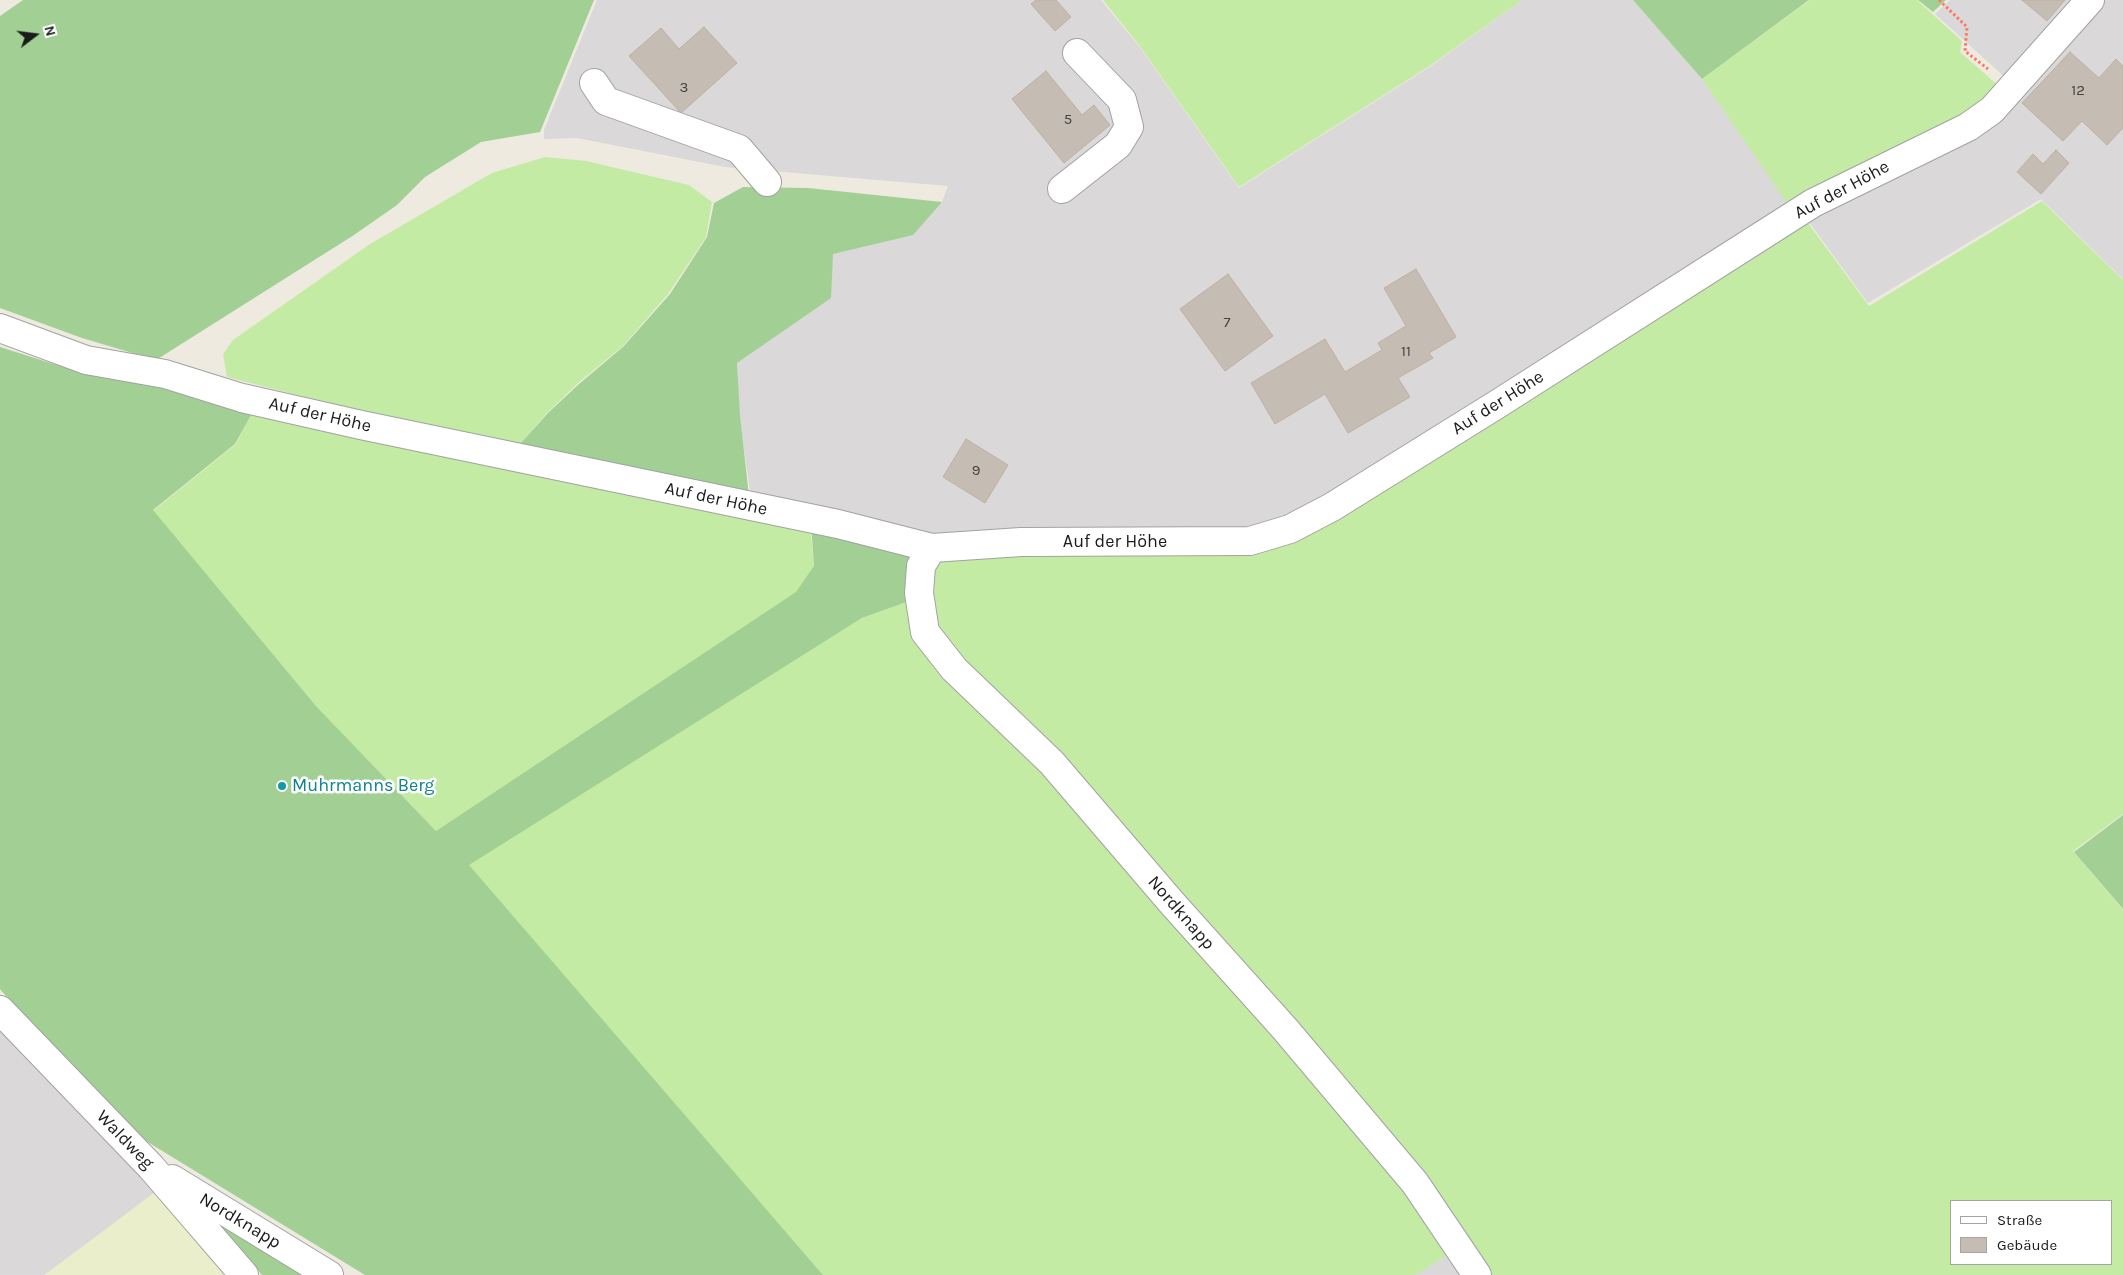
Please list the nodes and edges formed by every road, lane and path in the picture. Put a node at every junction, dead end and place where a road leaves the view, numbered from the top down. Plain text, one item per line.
1 (1939, 0) edge
2 (2090, 0) edge
3 (1076, 53) dead end
4 (594, 83) dead end
5 (2009, 90) junction
6 (767, 182) dead end
7 (1062, 189) dead end
8 (0, 328) edge
9 (932, 548) junction
10 (0, 1010) edge
11 (152, 1167) junction
12 (244, 1275) edge
13 (329, 1275) edge
14 (1477, 1275) edge

1 - 5 path
2 - 5 street, Auf der Höhe
3 - 7 street
4 - 6 street
5 - 9 street, Auf der Höhe
8 - 9 street, Auf der Höhe
9 - 14 street, Nordknapp
10 - 11 street, Waldweg
11 - 12 street, Waldweg
11 - 13 street, Nordknapp

